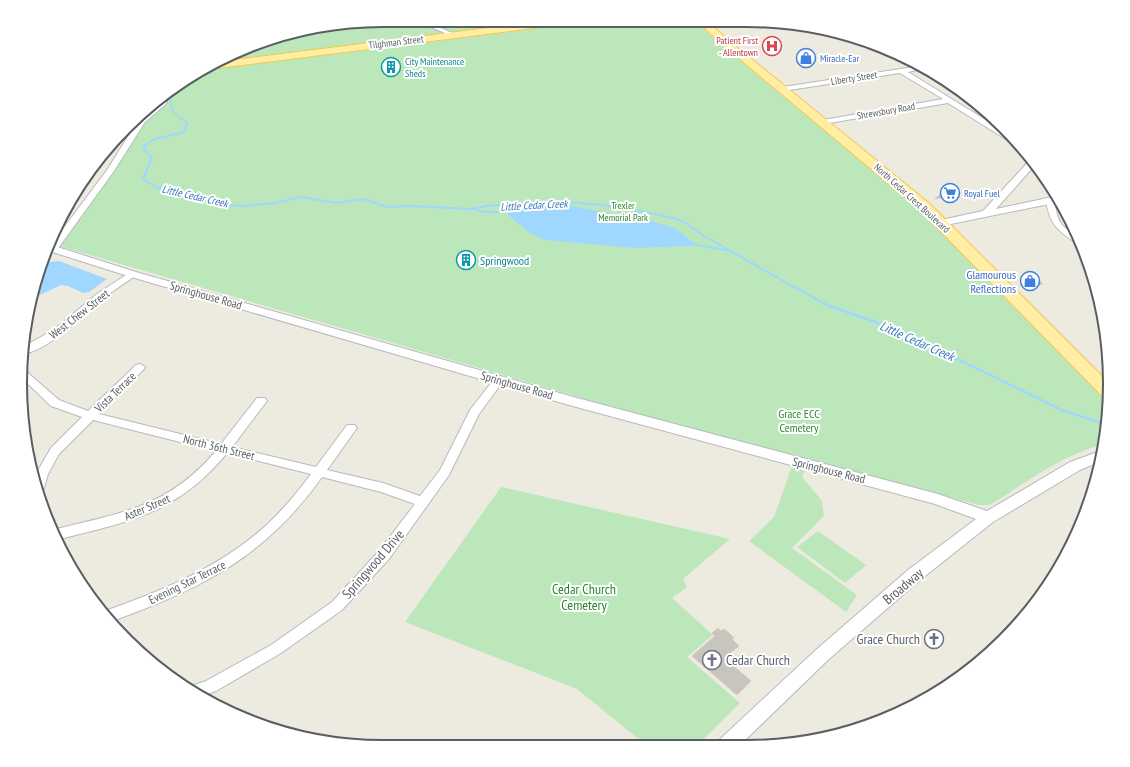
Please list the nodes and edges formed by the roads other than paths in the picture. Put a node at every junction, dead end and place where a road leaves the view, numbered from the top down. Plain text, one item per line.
1 (434, 27) edge
2 (517, 27) edge
3 (709, 27) edge
4 (454, 35) junction
5 (226, 64) edge
6 (913, 69) edge
7 (902, 71) junction
8 (783, 90) junction
9 (950, 100) junction
10 (160, 106) edge
11 (823, 122) junction
12 (999, 131) edge
13 (1029, 166) edge
14 (1052, 200) edge
15 (1054, 203) edge
16 (994, 204) junction
17 (1020, 207) junction
18 (985, 215) junction
19 (941, 223) junction
20 (69, 227) junction
21 (62, 231) edge
22 (1071, 236) edge
23 (57, 240) edge
24 (53, 249) edge
25 (132, 274) junction
26 (29, 348) edge
27 (140, 367) dead end
28 (27, 378) edge
29 (499, 380) junction
30 (1103, 387) edge
31 (262, 401) dead end
32 (90, 416) junction
33 (351, 428) dead end
34 (223, 448) junction
35 (1095, 458) edge
36 (319, 472) junction
37 (40, 480) edge
38 (423, 502) junction
39 (988, 518) junction
40 (60, 533) edge
41 (112, 615) edge
42 (201, 689) edge
43 (732, 740) edge

1 - 4 street
2 - 4 main road, Tilghman Street
3 - 8 main road, North Cedar Crest Boulevard
4 - 5 main road, Tilghman Street
6 - 7 street, Liberty Street
7 - 8 street, Liberty Street
7 - 9 street
8 - 11 main road, North Cedar Crest Boulevard
9 - 11 street, Shrewsbury Road
9 - 12 street
10 - 20 street
11 - 19 main road, North Cedar Crest Boulevard
13 - 16 street
14 - 17 street
15 - 22 street
16 - 17 street
16 - 18 street
17 - 18 street
18 - 19 street
19 - 30 main road, North Cedar Crest Boulevard
20 - 21 street
20 - 23 street
24 - 25 street, Springhouse Road
25 - 26 street, West Chew Street
25 - 29 street, Springhouse Road
27 - 32 street, Vista Terrace
28 - 32 street, North 36th Street
29 - 38 street, Springwood Drive
29 - 39 street, Springhouse Road
31 - 34 street, Aster Street
32 - 34 street, North 36th Street
32 - 37 street, Vista Terrace
33 - 36 street, Evening Star Terrace
34 - 36 street, North 36th Street
34 - 40 street, Aster Street
35 - 39 street, Broadway
36 - 38 street, North 36th Street
36 - 41 street, Evening Star Terrace
38 - 42 street, Springwood Drive
39 - 43 street, Broadway

